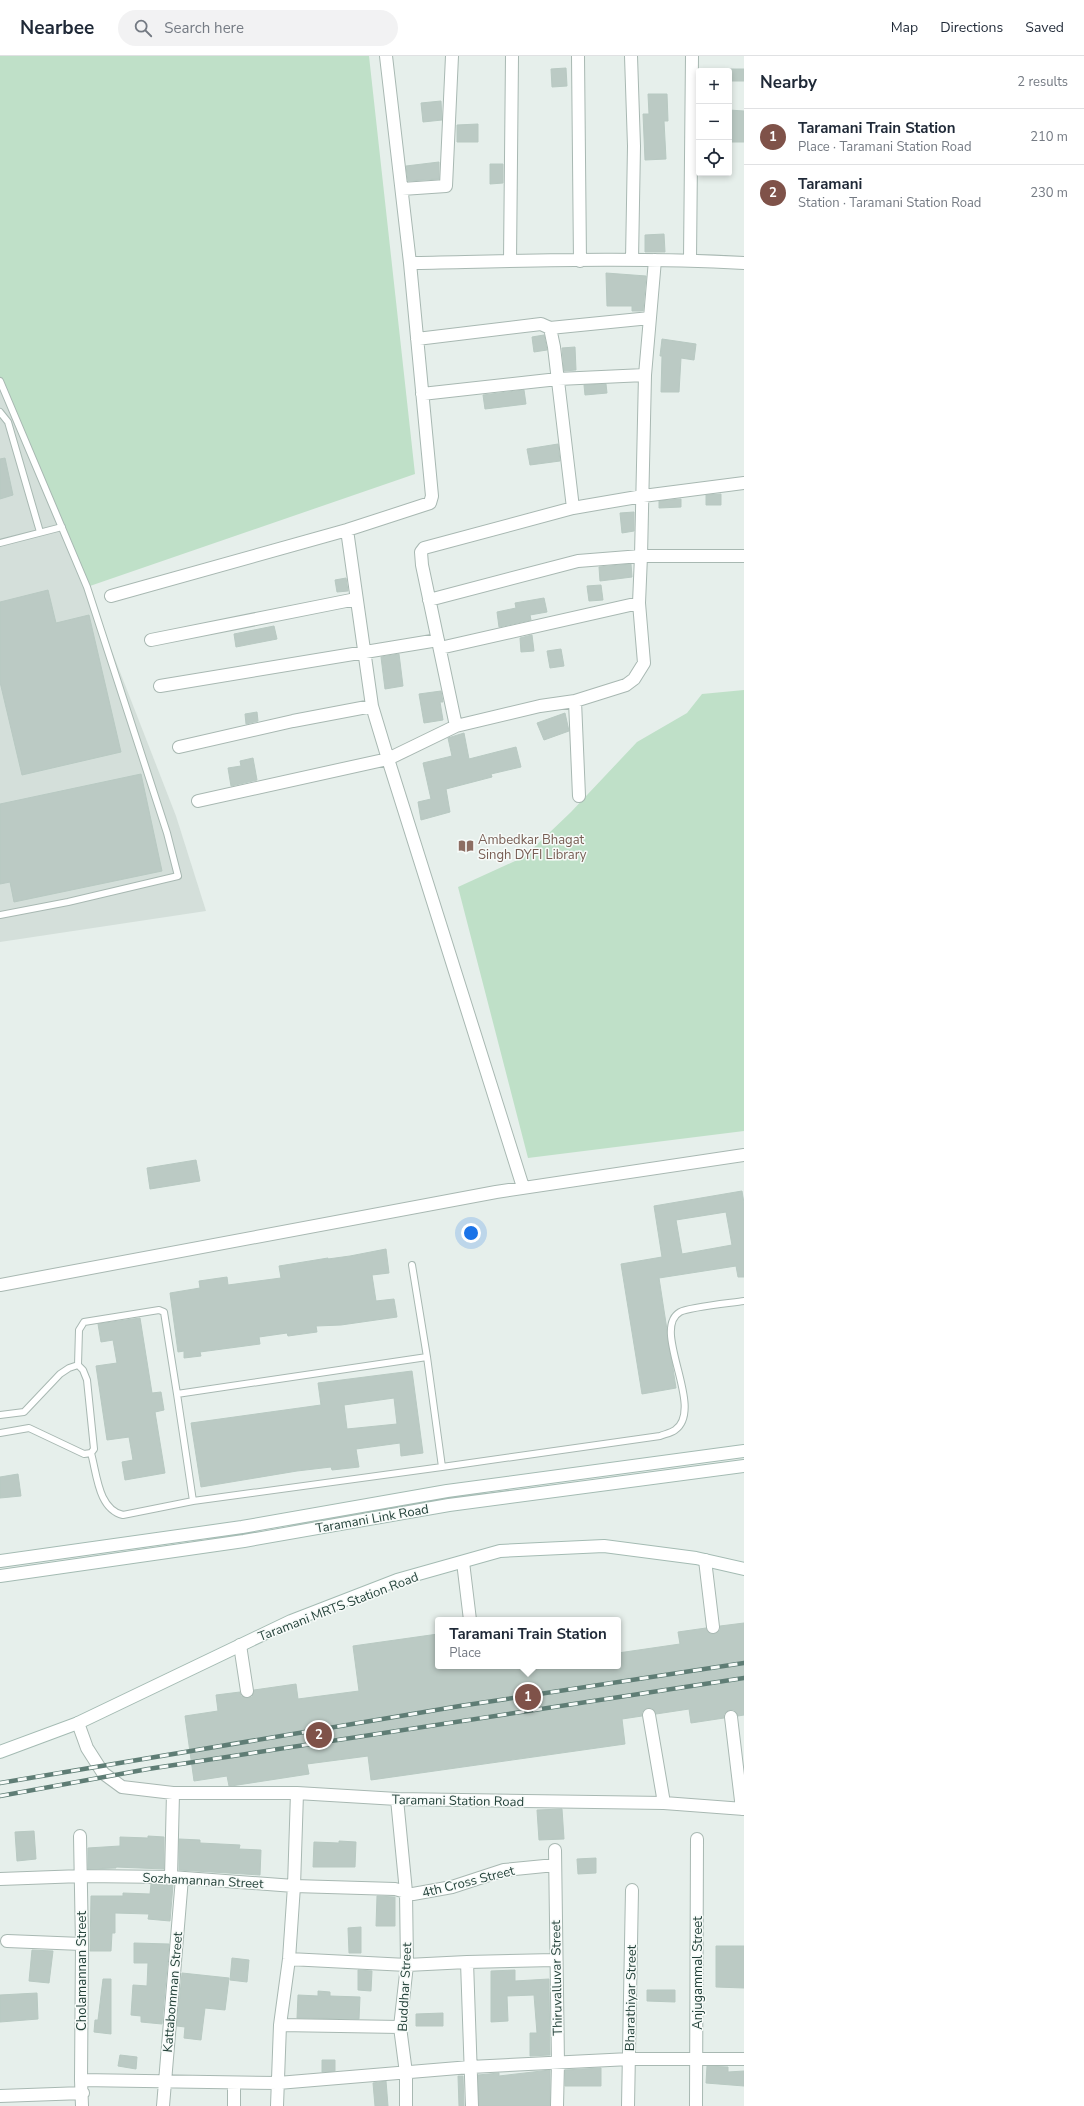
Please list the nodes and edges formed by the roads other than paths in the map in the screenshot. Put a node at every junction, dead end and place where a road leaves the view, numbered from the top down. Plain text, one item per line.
1 (386, 56) edge
2 (452, 56) edge
3 (512, 56) edge
4 (578, 56) edge
5 (631, 56) edge
6 (692, 56) edge
7 (402, 189) junction
8 (632, 260) junction
9 (655, 260) junction
10 (690, 260) junction
11 (510, 261) junction
12 (580, 261) junction
13 (410, 263) junction
14 (744, 264) edge
15 (650, 318) junction
16 (550, 328) junction
17 (417, 339) junction
18 (645, 375) junction
19 (558, 379) junction
20 (0, 381) edge
21 (422, 394) junction
22 (0, 412) edge
23 (744, 483) edge
24 (643, 496) junction
25 (573, 508) junction
26 (62, 527) junction
27 (348, 530) junction
28 (40, 532) junction
29 (0, 543) edge
30 (641, 556) junction
31 (744, 556) edge
32 (110, 596) dead end
33 (356, 599) junction
34 (429, 600) junction
35 (639, 602) junction
36 (151, 640) dead end
37 (439, 644) junction
38 (365, 653) junction
39 (160, 686) dead end
40 (575, 701) junction
41 (372, 706) junction
42 (456, 726) junction
43 (179, 747) dead end
44 (388, 759) junction
45 (579, 796) dead end
46 (198, 801) dead end
47 (0, 915) edge
48 (744, 1155) edge
49 (523, 1187) junction
50 (412, 1265) dead end
51 (0, 1285) edge
52 (744, 1301) edge
53 (427, 1357) junction
54 (78, 1365) junction
55 (177, 1394) junction
56 (0, 1415) edge
57 (0, 1433) edge
58 (744, 1451) edge
59 (91, 1453) junction
60 (744, 1466) edge
61 (442, 1467) junction
62 (193, 1501) junction
63 (0, 1560) edge
64 (705, 1560) junction
65 (463, 1562) junction
66 (744, 1569) edge
67 (0, 1576) edge
68 (470, 1617) edge
69 (713, 1627) dead end
70 (240, 1645) junction
71 (247, 1691) dead end
72 (649, 1715) dead end
73 (732, 1717) dead end
74 (78, 1723) junction
75 (0, 1752) edge
76 (173, 1793) junction
77 (297, 1793) junction
78 (398, 1799) junction
79 (664, 1803) junction
80 (743, 1809) edge
81 (80, 1836) dead end
82 (698, 1839) dead end
83 (555, 1850) dead end
84 (555, 1865) junction
85 (82, 1876) junction
86 (177, 1878) junction
87 (0, 1879) edge
88 (294, 1886) junction
89 (632, 1890) dead end
90 (406, 1892) junction
91 (7, 1941) dead end
92 (82, 1944) junction
93 (289, 1959) junction
94 (555, 1960) junction
95 (467, 1962) junction
96 (407, 1965) junction
97 (280, 2025) junction
98 (400, 2027) junction
99 (630, 2059) junction
100 (697, 2059) junction
101 (744, 2060) edge
102 (558, 2063) junction
103 (470, 2067) junction
104 (406, 2073) junction
105 (81, 2080) junction
106 (165, 2081) junction
107 (234, 2082) junction
108 (278, 2083) junction
109 (83, 2093) junction
110 (0, 2096) edge
111 (82, 2106) edge
112 (163, 2106) edge
113 (234, 2106) edge
114 (277, 2106) edge
115 (406, 2106) edge
116 (472, 2106) edge
117 (557, 2106) edge
118 (628, 2106) edge
119 (696, 2106) edge

1 - 7 street
2 - 7 street
3 - 11 street
4 - 12 street
5 - 8 street
6 - 10 street
7 - 13 street
8 - 9 street
8 - 12 street
9 - 10 street
9 - 15 street
10 - 14 street
11 - 12 street
11 - 13 street
13 - 17 street
15 - 16 street
15 - 18 street
16 - 17 street
16 - 19 street
17 - 21 street
18 - 19 street
18 - 24 street
19 - 21 street
19 - 25 street
20 - 26 lane
21 - 27 street
22 - 28 lane
23 - 24 street
24 - 25 street
24 - 30 street
25 - 34 street
26 - 28 lane
26 - 47 lane
27 - 32 street
27 - 33 street
28 - 29 lane
30 - 31 street
30 - 34 street
30 - 35 street
33 - 36 street
33 - 38 street
34 - 37 street
35 - 37 street
35 - 40 street
37 - 38 street
37 - 42 street
38 - 39 street
38 - 41 street
40 - 42 street
40 - 45 street
41 - 43 street
41 - 44 street
42 - 44 street
44 - 46 street
44 - 49 street
48 - 49 street
49 - 51 street
50 - 53 lane
52 - 61 lane
53 - 55 lane
53 - 61 lane
54 - 55 lane
54 - 56 lane
54 - 59 lane
55 - 62 lane
57 - 59 lane
58 - 63 street, Taramani Link Road
59 - 62 lane
60 - 67 street, Taramani Link Road
61 - 62 lane
64 - 65 street, Taramani MRTS Station Road
64 - 66 street, Taramani MRTS Station Road
64 - 69 street
65 - 68 street
65 - 70 street, Taramani MRTS Station Road
70 - 71 street
70 - 74 street, Taramani MRTS Station Road
72 - 79 street
73 - 80 street
74 - 75 street, Taramani MRTS Station Road
74 - 76 street, Taramani Station Road
76 - 77 street, Taramani Station Road
76 - 86 street, Kattabomman Street
77 - 78 street, Taramani Station Road
77 - 88 street
78 - 79 street, Taramani Station Road
78 - 90 street, Buddhar Street
79 - 80 street, Taramani Station Road
81 - 85 street, Cholamannan Street
82 - 100 street, Anjugammal Street
83 - 84 street, Thiruvalluvar Street
84 - 90 street, 4th Cross Street
84 - 94 street, Thiruvalluvar Street
85 - 86 street, Sozhamannan Street
85 - 87 street, Sozhamannan Street
85 - 92 street, Cholamannan Street
86 - 88 street, Sozhamannan Street
86 - 106 street, Kattabomman Street
88 - 90 street, Sozhamannan Street
88 - 93 street
89 - 99 street, Bharathiyar Street
90 - 96 street, Buddhar Street
91 - 92 street
92 - 105 street, Cholamannan Street
93 - 96 street
93 - 97 street
94 - 95 street
94 - 102 street, Thiruvalluvar Street
95 - 96 street
95 - 103 street
96 - 98 street, Buddhar Street
97 - 98 street
97 - 108 street
98 - 104 street, Buddhar Street
99 - 100 street
99 - 102 street
99 - 118 street, Bharathiyar Street
100 - 101 street
100 - 119 street, Anjugammal Street
102 - 103 street
102 - 117 street, Thiruvalluvar Street
103 - 104 street
103 - 116 street
104 - 108 street
104 - 115 street, Buddhar Street
105 - 106 street
105 - 109 street, Cholamannan Street
106 - 107 street
106 - 112 street, Kattabomman Street
107 - 108 street
107 - 113 street
108 - 114 street
109 - 110 street
109 - 111 street, Cholamannan Street

